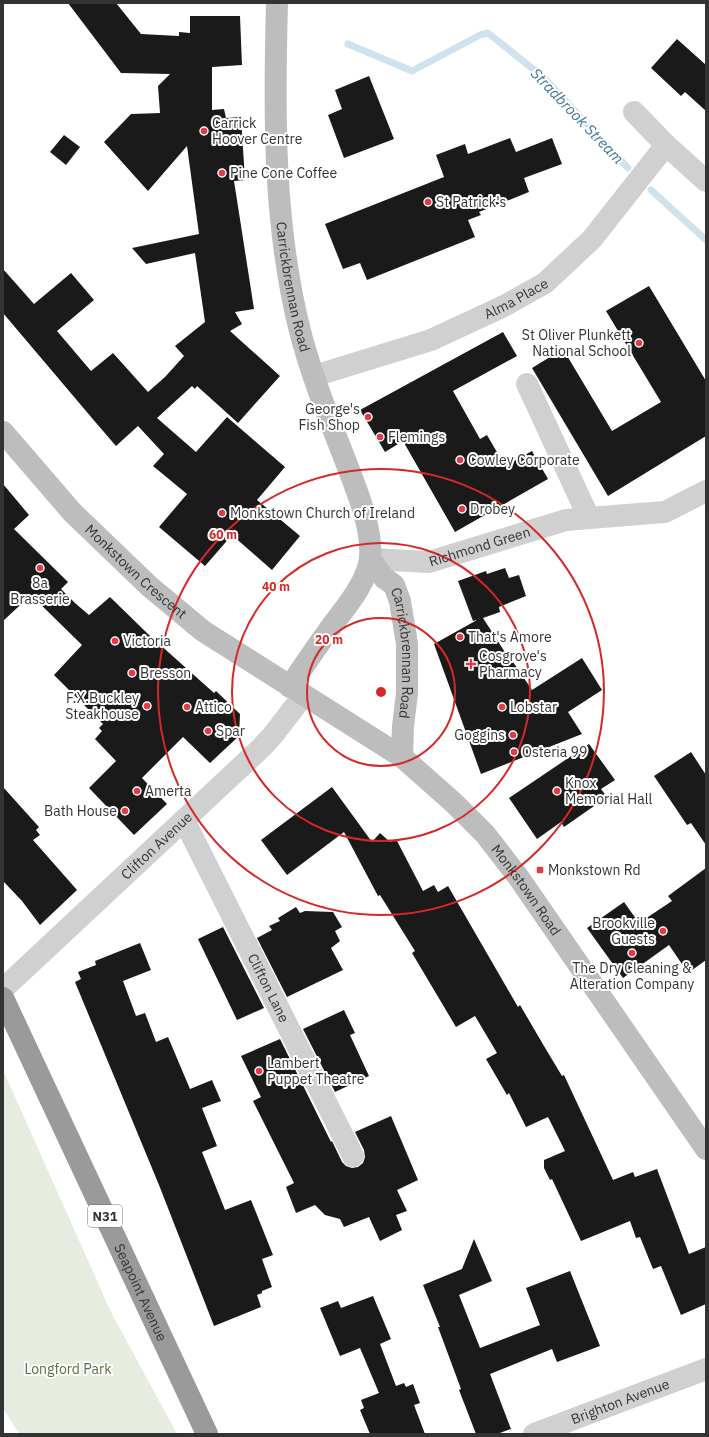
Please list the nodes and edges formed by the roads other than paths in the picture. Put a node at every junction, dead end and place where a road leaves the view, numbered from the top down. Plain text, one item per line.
1 (277, 3) edge
2 (634, 112) dead end
3 (666, 145) junction
4 (706, 181) edge
5 (314, 376) junction
6 (527, 384) dead end
7 (3, 432) edge
8 (706, 491) edge
9 (589, 518) junction
10 (370, 559) junction
11 (297, 691) junction
12 (402, 757) junction
13 (184, 820) junction
14 (3, 989) edge
15 (3, 998) edge
16 (706, 1149) edge
17 (353, 1156) dead end
18 (706, 1369) edge
19 (207, 1434) edge
20 (534, 1434) edge

1 - 5 main road, Carrickbrennan Road
2 - 3 street
3 - 4 street
3 - 5 street, Alma Place
5 - 10 main road, Carrickbrennan Road
6 - 9 street
7 - 11 main road, Monkstown Crescent
8 - 9 street, Richmond Green
9 - 10 street, Richmond Green
10 - 11 main road, Carrickbrennan Road
10 - 12 main road, Carrickbrennan Road
11 - 12 main road, Monkstown Road
11 - 13 street, Clifton Avenue
12 - 16 main road, Monkstown Road
13 - 14 street, Clifton Avenue
13 - 17 street, Clifton Lane
15 - 19 highway, Seapoint Avenue / N31
18 - 20 street, Brighton Avenue

